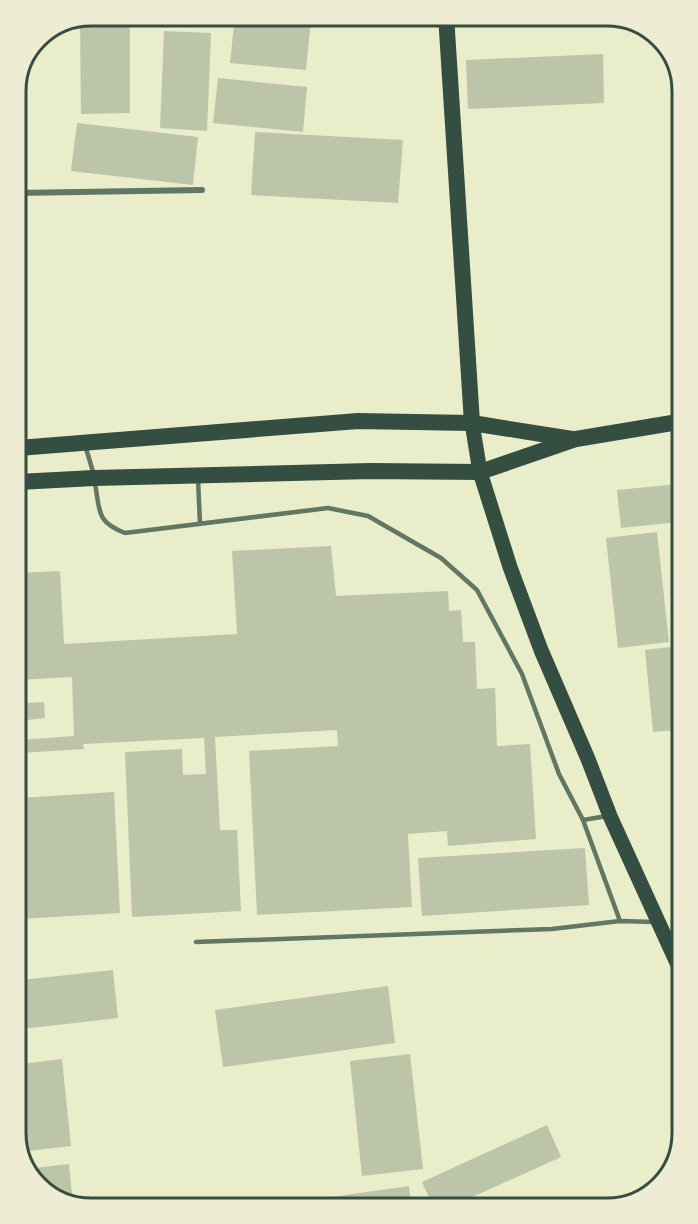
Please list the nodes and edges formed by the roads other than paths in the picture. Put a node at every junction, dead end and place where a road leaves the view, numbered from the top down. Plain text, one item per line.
1 (447, 26) edge
2 (202, 190) dead end
3 (26, 193) edge
4 (472, 423) junction
5 (672, 423) edge
6 (576, 439) junction
7 (84, 442) junction
8 (26, 447) edge
9 (480, 472) junction
10 (198, 476) junction
11 (94, 478) junction
12 (26, 482) edge
13 (200, 524) junction
14 (610, 816) junction
15 (583, 820) junction
16 (620, 921) junction
17 (657, 922) junction
18 (196, 942) dead end
19 (672, 952) edge

1 - 4 highway
2 - 3 street
4 - 6 highway
4 - 7 highway
4 - 9 main road
5 - 6 highway
6 - 9 highway
7 - 8 highway
7 - 11 lane
9 - 10 highway
9 - 14 main road
10 - 11 highway
10 - 13 lane
11 - 12 highway
11 - 13 lane
13 - 15 lane
14 - 15 lane
14 - 17 main road
15 - 16 lane
16 - 17 lane
16 - 18 lane
17 - 19 main road

